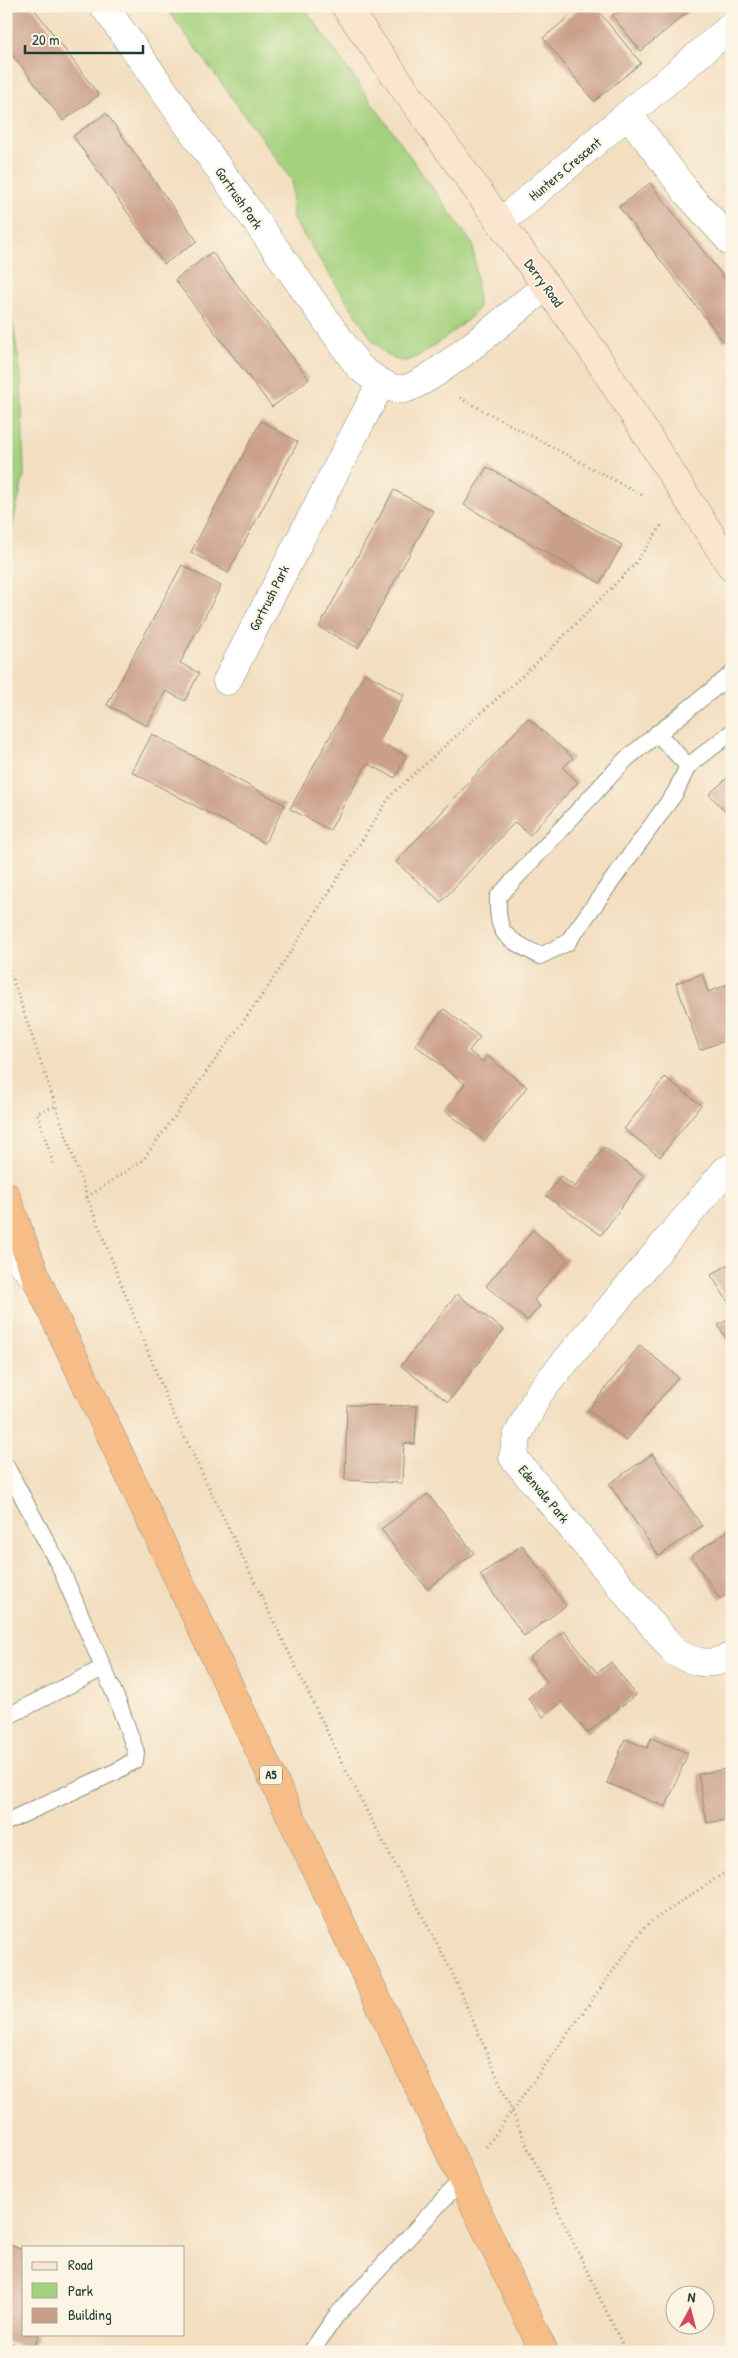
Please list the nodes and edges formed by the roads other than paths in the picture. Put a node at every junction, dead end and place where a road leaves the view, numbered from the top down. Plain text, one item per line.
1 (104, 6) edge
2 (345, 6) edge
3 (732, 26) edge
4 (629, 116) junction
5 (501, 222) junction
6 (732, 242) edge
7 (546, 286) junction
8 (381, 383) junction
9 (732, 568) edge
10 (732, 674) edge
11 (226, 681) dead end
12 (732, 732) edge
13 (657, 733) junction
14 (688, 766) junction
15 (732, 1167) edge
16 (6, 1196) edge
17 (6, 1246) edge
18 (36, 1280) junction
19 (6, 1466) edge
20 (732, 1656) edge
21 (103, 1668) junction
22 (6, 1717) edge
23 (6, 1822) edge
24 (462, 2179) junction
25 (311, 2352) edge
26 (544, 2352) edge

1 - 8 street, Gortrush Park
2 - 5 main road, Derry Road
3 - 4 street, Hunters Crescent
4 - 5 street, Hunters Crescent
4 - 6 street
5 - 7 main road, Derry Road
7 - 8 street, Gortrush Park
7 - 9 main road, Derry Road
8 - 11 street, Gortrush Park
10 - 13 lane
12 - 14 lane
13 - 14 lane
13 - 14 lane
15 - 20 street, Edenvale Park
16 - 18 highway, A5
17 - 18 street
18 - 24 highway, A5
19 - 21 lane
21 - 22 lane
21 - 23 lane
24 - 25 lane
24 - 26 highway, A5

